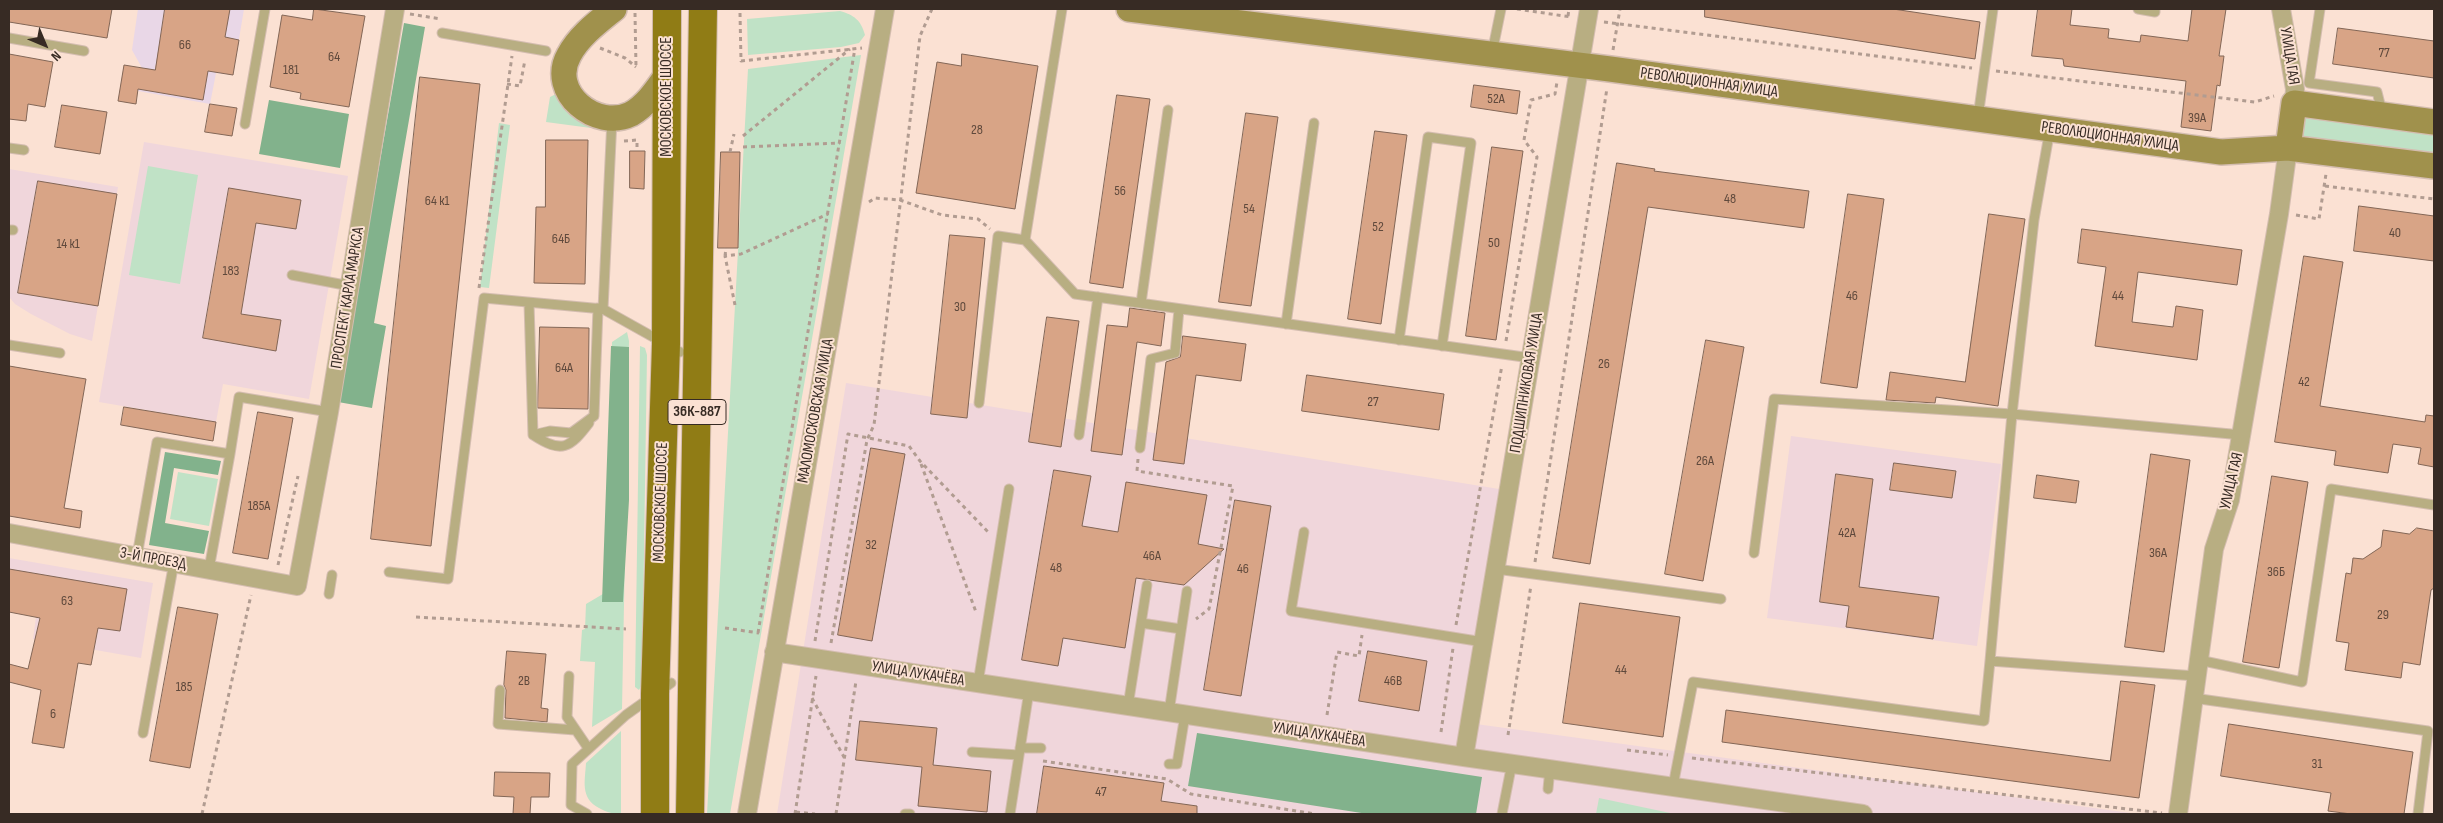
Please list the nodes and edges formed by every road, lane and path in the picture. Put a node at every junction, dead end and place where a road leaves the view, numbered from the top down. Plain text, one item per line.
1 (265, 9) edge
2 (395, 9) edge
3 (614, 9) edge
4 (635, 9) edge
5 (667, 9) edge
6 (683, 9) edge
7 (703, 9) edge
8 (885, 9) edge
9 (932, 9) edge
10 (1062, 9) edge
11 (1129, 9) edge
12 (1501, 9) edge
13 (1589, 9) edge
14 (1620, 9) edge
15 (1993, 9) edge
16 (2138, 9) edge
17 (2155, 9) edge
18 (2282, 9) edge
19 (2320, 9) edge
20 (1175, 11) edge
21 (740, 13) dead end
22 (442, 33) dead end
23 (9, 38) edge
24 (527, 48) junction
25 (855, 48) junction
26 (865, 48) dead end
27 (850, 49) junction
28 (84, 51) dead end
29 (546, 51) dead end
30 (1492, 55) junction
31 (675, 64) junction
32 (1580, 66) junction
33 (636, 67) dead end
34 (1610, 69) junction
35 (507, 84) dead end
36 (2294, 103) junction
37 (1168, 110) dead end
38 (2383, 115) junction
39 (612, 119) junction
40 (1978, 120) junction
41 (1314, 122) dead end
42 (2434, 122) edge
43 (245, 124) dead end
44 (2050, 129) junction
45 (734, 134) dead end
46 (743, 136) dead end
47 (624, 141) dead end
48 (840, 143) junction
49 (743, 147) dead end
50 (9, 148) edge
51 (2288, 148) junction
52 (24, 150) dead end
53 (638, 151) dead end
54 (730, 152) dead end
55 (2434, 166) edge
56 (2325, 186) dead end
57 (2434, 199) edge
58 (900, 200) junction
59 (828, 214) junction
60 (850, 214) junction
61 (998, 236) junction
62 (1025, 240) junction
63 (726, 248) dead end
64 (725, 256) junction
65 (292, 274) dead end
66 (350, 286) junction
67 (1098, 297) junction
68 (529, 303) junction
69 (1141, 303) junction
70 (735, 305) dead end
71 (601, 308) junction
72 (1179, 309) junction
73 (1286, 324) junction
74 (1399, 340) junction
75 (9, 345) edge
76 (1442, 346) junction
77 (673, 348) junction
78 (60, 353) dead end
79 (1531, 358) junction
80 (979, 402) dead end
81 (329, 412) junction
82 (2012, 414) junction
83 (594, 416) junction
84 (533, 435) junction
85 (2242, 435) junction
86 (1078, 436) dead end
87 (867, 440) junction
88 (1140, 448) joint
89 (230, 454) junction
90 (920, 461) junction
91 (1009, 489) dead end
92 (2434, 505) edge
93 (1304, 532) dead end
94 (9, 533) edge
95 (1000, 545) junction
96 (1754, 553) dead end
97 (138, 556) junction
98 (174, 562) junction
99 (209, 569) junction
100 (1496, 569) junction
101 (389, 572) dead end
102 (1533, 574) junction
103 (332, 575) dead end
104 (255, 578) junction
105 (1147, 585) dead end
106 (297, 586) joint
107 (1187, 591) dead end
108 (329, 594) dead end
109 (1721, 599) dead end
110 (416, 617) dead end
111 (1141, 623) junction
112 (1364, 623) junction
113 (626, 629) dead end
114 (1181, 629) junction
115 (758, 632) dead end
116 (986, 637) junction
117 (1484, 642) junction
118 (774, 652) junction
119 (820, 654) junction
120 (1990, 661) junction
121 (858, 665) junction
122 (2198, 668) junction
123 (570, 676) dead end
124 (978, 683) junction
125 (663, 688) junction
126 (500, 690) dead end
127 (1029, 691) junction
128 (812, 698) junction
129 (2194, 698) junction
130 (1128, 706) junction
131 (1177, 713) junction
132 (1327, 715) dead end
133 (575, 730) junction
134 (143, 733) dead end
135 (1508, 735) dead end
136 (588, 748) junction
137 (1041, 748) dead end
138 (1627, 750) dead end
139 (1020, 751) junction
140 (972, 752) dead end
141 (1679, 756) junction
142 (1464, 757) junction
143 (845, 759) junction
144 (1041, 760) dead end
145 (1512, 762) junction
146 (1168, 764) dead end
147 (1550, 768) junction
148 (1674, 786) junction
149 (1548, 789) dead end
150 (795, 813) edge
151 (202, 814) edge
152 (587, 814) edge
153 (655, 814) edge
154 (669, 814) edge
155 (690, 814) edge
156 (747, 814) edge
157 (814, 814) edge
158 (836, 814) edge
159 (1010, 814) edge
160 (1316, 814) edge
161 (1502, 814) edge
162 (1864, 814) edge
163 (2172, 814) edge
164 (2418, 814) edge

1 - 43 lane
2 - 66 street, ПРОСПЕКТ КАРЛА МАРКСА
3 - 39 main road
4 - 33 path
5 - 31 main road, МОСКОВСКОЕ ШОССЕ / 36К-887
6 - 31 main road, МОСКОВСКОЕ ШОССЕ / 36К-887
7 - 155 main road, МОСКОВСКОЕ ШОССЕ / 36К-887
8 - 60 street, МАЛОМОСКОВСКАЯ УЛИЦА
9 - 58 path
10 - 62 lane
11 - 20 main road, РЕВОЛЮЦИОННАЯ УЛИЦА
12 - 30 lane
13 - 32 street, ПОДШИПНИКОВАЯ УЛИЦА
14 - 34 path
15 - 40 lane
16 - 17 lane
18 - 36 street, УЛИЦА ГАЯ
19 - 38 lane
20 - 30 main road, РЕВОЛЮЦИОННАЯ УЛИЦА
21 - 27 path
22 - 24 lane
23 - 28 lane
24 - 29 lane
24 - 35 path
25 - 26 path
25 - 27 path
25 - 48 path
27 - 46 path
30 - 32 main road, РЕВОЛЮЦИОННАЯ УЛИЦА
31 - 39 main road
31 - 77 main road, МОСКОВСКОЕ ШОССЕ / 36К-887
32 - 34 main road, РЕВОЛЮЦИОННАЯ УЛИЦА
32 - 79 street, ПОДШИПНИКОВАЯ УЛИЦА
34 - 40 main road, РЕВОЛЮЦИОННАЯ УЛИЦА
34 - 102 path
36 - 38 main road
36 - 51 main road
37 - 69 lane
38 - 42 main road
39 - 71 lane
40 - 44 main road, РЕВОЛЮЦИОННАЯ УЛИЦА
41 - 73 lane
44 - 51 main road, РЕВОЛЮЦИОННАЯ УЛИЦА
44 - 82 lane
45 - 54 path
47 - 53 path
48 - 49 path
48 - 59 path
50 - 52 lane
51 - 55 main road, РЕВОЛЮЦИОННАЯ УЛИЦА
51 - 85 street, УЛИЦА ГАЯ
56 - 57 path
58 - 60 path
58 - 61 path
58 - 87 path
59 - 64 path
59 - 115 path
60 - 118 street, МАЛОМОСКОВСКАЯ УЛИЦА
61 - 62 lane
61 - 80 lane
62 - 67 lane
63 - 64 path
64 - 70 path
65 - 66 lane
66 - 81 street, ПРОСПЕКТ КАРЛА МАРКСА
67 - 69 lane
67 - 86 lane
68 - 71 lane
68 - 84 lane
68 - 101 lane
69 - 72 lane
71 - 77 lane
71 - 83 lane
72 - 73 lane
72 - 88 lane
73 - 74 lane
74 - 76 lane
74 - 76 lane
75 - 78 lane
76 - 79 lane
77 - 125 main road, МОСКОВСКОЕ ШОССЕ / 36К-887
79 - 100 street, ПОДШИПНИКОВАЯ УЛИЦА
81 - 89 lane
81 - 106 street, ПРОСПЕКТ КАРЛА МАРКСА
82 - 85 lane
82 - 96 lane
82 - 120 lane
83 - 84 lane
83 - 84 lane
85 - 122 street, УЛИЦА ГАЯ
87 - 90 path
87 - 119 path
87 - 119 path
88 - 114 path
89 - 97 lane
89 - 99 lane
90 - 95 path
90 - 116 path
91 - 95 lane
92 - 122 lane
93 - 112 lane
94 - 97 street, 3-Й ПРОЕЗД
95 - 116 lane
97 - 98 street, 3-Й ПРОЕЗД
98 - 99 street, 3-Й ПРОЕЗД
98 - 134 lane
99 - 104 street, 3-Й ПРОЕЗД
100 - 102 lane
100 - 117 street, ПОДШИПНИКОВАЯ УЛИЦА
102 - 109 lane
102 - 135 path
103 - 108 lane
104 - 106 street, 3-Й ПРОЕЗД
104 - 151 path
105 - 111 lane
107 - 114 lane
110 - 113 path
111 - 114 lane
111 - 130 lane
112 - 117 lane
112 - 132 path
114 - 131 lane
116 - 124 lane
117 - 142 street, ПОДШИПНИКОВАЯ УЛИЦА
118 - 119 street, УЛИЦА ЛУКАЧЁВА
118 - 156 street, МАЛОМОСКОВСКАЯ УЛИЦА
119 - 121 street, УЛИЦА ЛУКАЧЁВА
119 - 128 path
120 - 122 lane
120 - 141 lane
121 - 124 street, УЛИЦА ЛУКАЧЁВА
121 - 143 path
122 - 129 street, УЛИЦА ГАЯ
123 - 133 lane
124 - 127 street, УЛИЦА ЛУКАЧЁВА
125 - 136 lane
125 - 153 main road, МОСКОВСКОЕ ШОССЕ / 36К-887
125 - 154 main road, МОСКОВСКОЕ ШОССЕ / 36К-887
126 - 133 lane
127 - 130 street, УЛИЦА ЛУКАЧЁВА
127 - 139 lane
128 - 143 path
128 - 150 path
129 - 163 street, УЛИЦА ГАЯ
129 - 164 lane
130 - 131 street, УЛИЦА ЛУКАЧЁВА
131 - 142 street, УЛИЦА ЛУКАЧЁВА
131 - 146 lane
133 - 136 lane
136 - 152 lane
137 - 139 lane
138 - 141 path
139 - 140 lane
139 - 159 lane
141 - 148 lane
141 - 163 path
142 - 145 street, УЛИЦА ЛУКАЧЁВА
143 - 158 path
144 - 160 path
145 - 147 street, УЛИЦА ЛУКАЧЁВА
145 - 161 lane
147 - 148 street, УЛИЦА ЛУКАЧЁВА
147 - 149 lane
148 - 162 street, УЛИЦА ЛУКАЧЁВА
150 - 157 path

